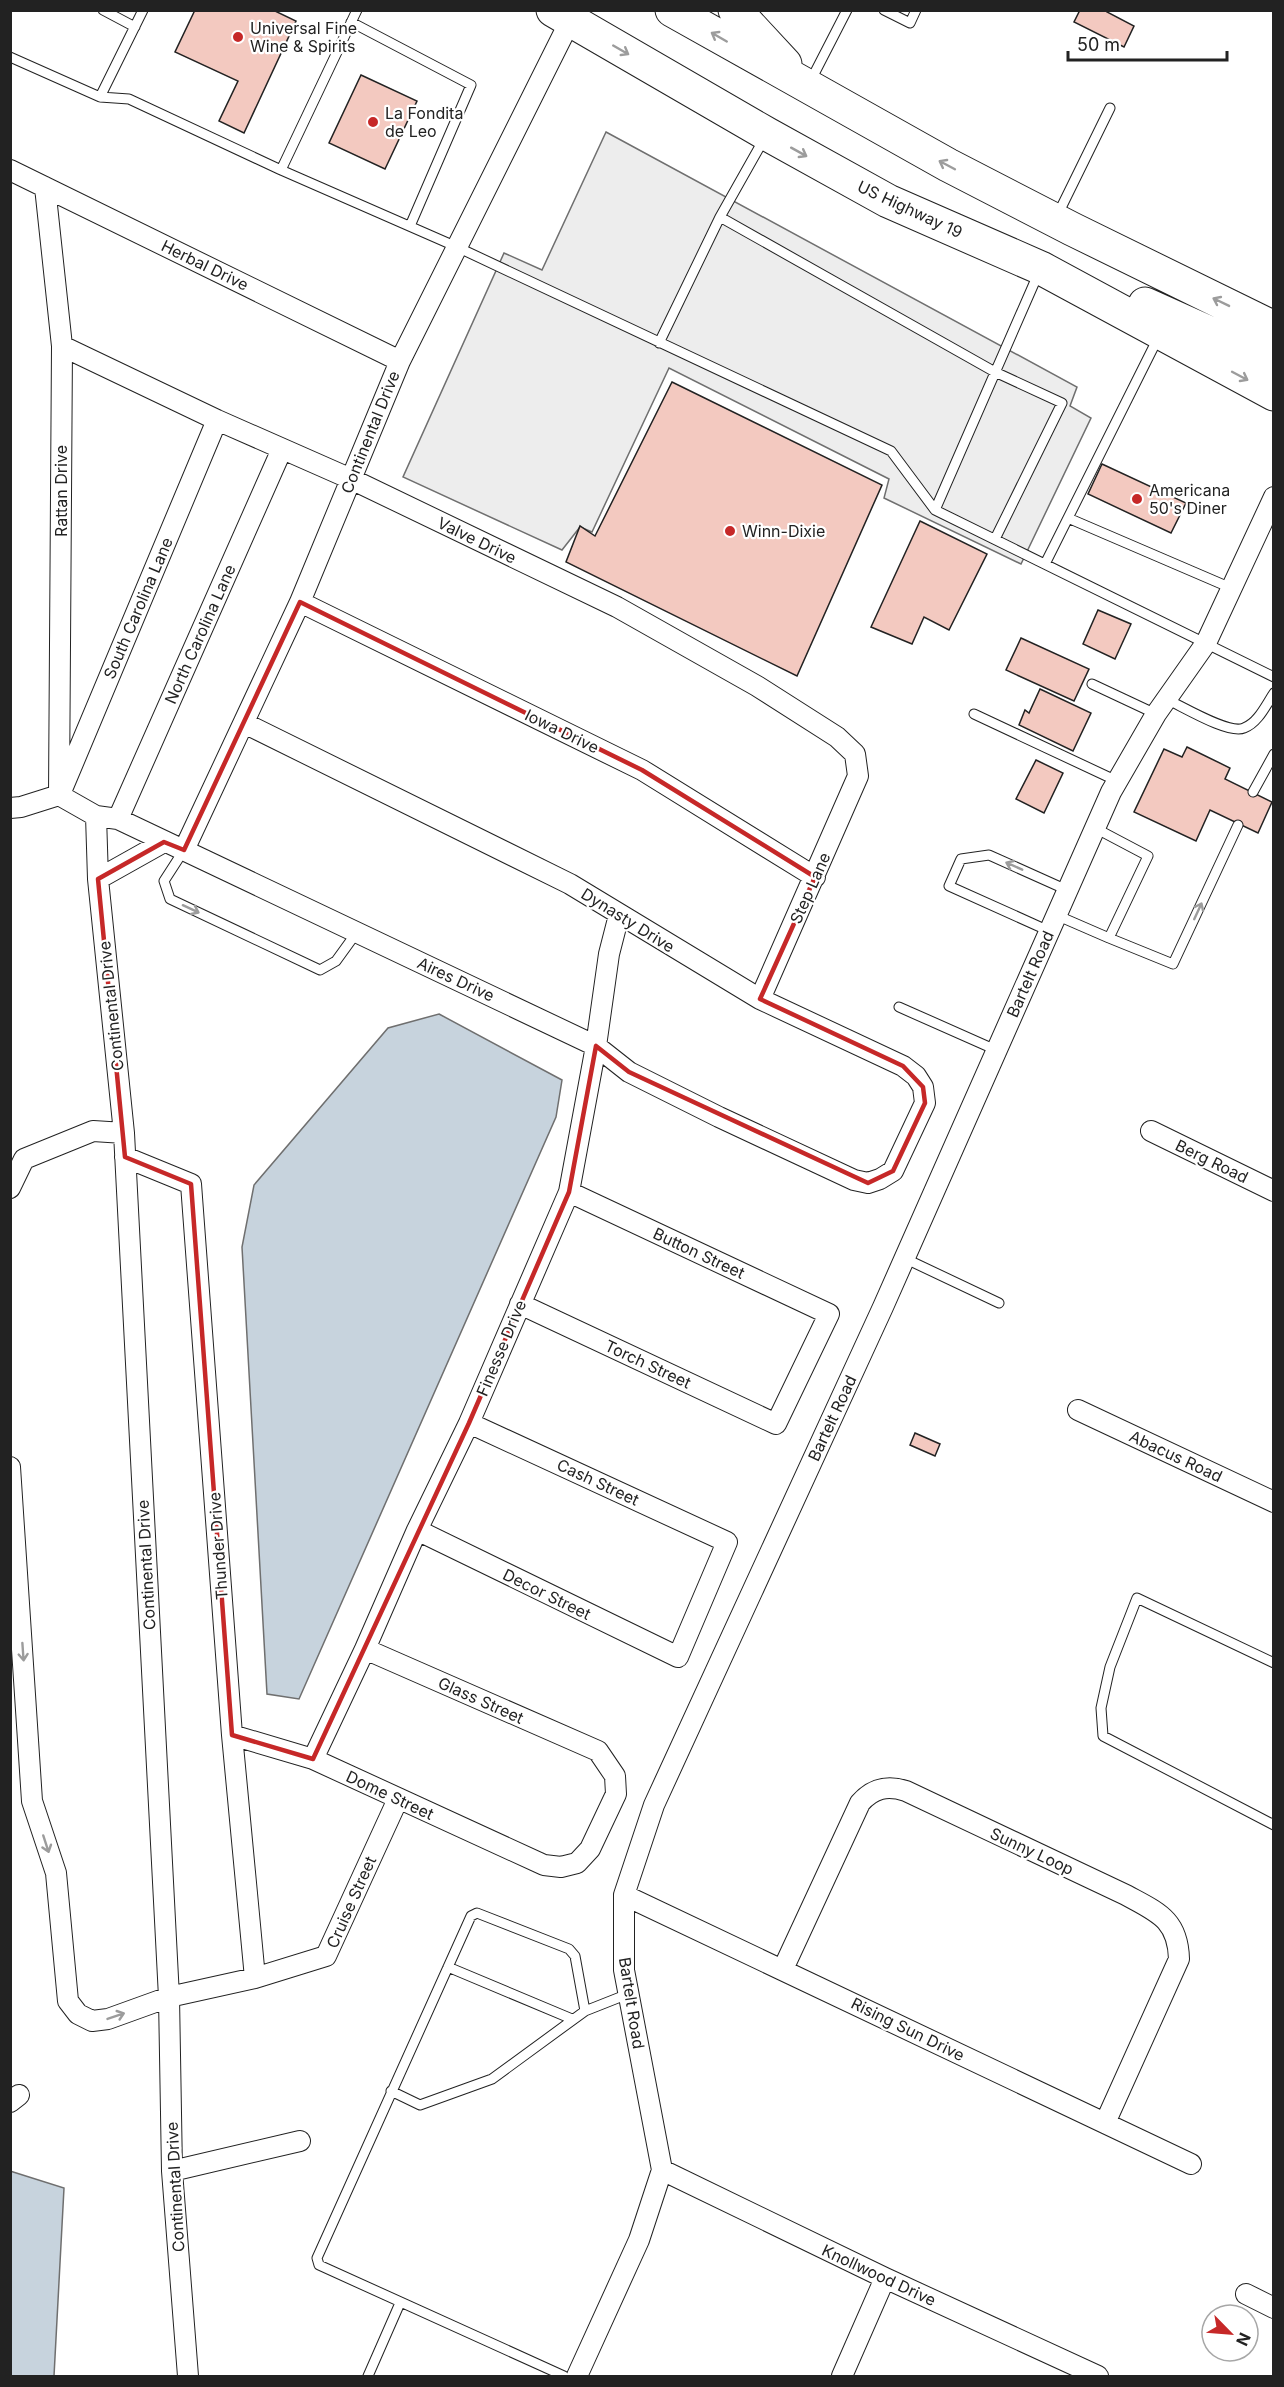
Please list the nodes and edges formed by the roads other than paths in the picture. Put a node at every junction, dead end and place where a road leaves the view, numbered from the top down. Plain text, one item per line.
1 (103, 10) edge
2 (143, 10) edge
3 (357, 10) edge
4 (672, 10) edge
5 (735, 10) edge
6 (847, 10) edge
7 (885, 10) edge
8 (916, 10) edge
9 (562, 16) edge
10 (351, 22) junction
11 (135, 27) junction
12 (10, 57) edge
13 (807, 87) junction
14 (100, 97) junction
15 (1110, 108) dead end
16 (767, 134) junction
17 (10, 170) edge
18 (281, 170) junction
19 (45, 187) junction
20 (720, 217) junction
21 (1055, 220) junction
22 (410, 226) junction
23 (457, 247) junction
24 (1041, 267) junction
25 (1274, 328) edge
26 (1160, 334) junction
27 (659, 343) junction
28 (62, 346) junction
29 (400, 361) junction
30 (1274, 362) edge
31 (995, 372) junction
32 (1274, 394) edge
33 (217, 420) junction
34 (282, 449) junction
35 (351, 479) junction
36 (1274, 497) edge
37 (935, 510) junction
38 (1068, 518) junction
39 (995, 539) junction
40 (1045, 564) junction
41 (1231, 588) junction
42 (300, 602) junction
43 (1206, 643) junction
44 (1274, 677) edge
45 (1092, 684) dead end
46 (1274, 693) edge
47 (1161, 706) junction
48 (974, 714) dead end
49 (244, 723) junction
50 (1274, 754) edge
51 (858, 776) joint
52 (1117, 781) junction
53 (1253, 792) dead end
54 (59, 795) junction
55 (10, 808) edge
56 (96, 816) junction
57 (118, 819) junction
58 (1238, 825) dead end
59 (1095, 828) junction
60 (164, 842) junction
61 (184, 850) junction
62 (815, 878) junction
63 (98, 879) junction
64 (1067, 890) junction
65 (619, 915) junction
66 (1053, 923) junction
67 (357, 932) junction
68 (1109, 938) junction
69 (760, 999) junction
70 (899, 1007) dead end
71 (596, 1046) junction
72 (996, 1050) junction
73 (1151, 1131) dead end
74 (124, 1133) junction
75 (17, 1156) edge
76 (125, 1157) junction
77 (893, 1171) joint
78 (10, 1188) edge
79 (1274, 1191) edge
80 (569, 1192) junction
81 (904, 1258) junction
82 (999, 1304) dead end
83 (520, 1305) junction
84 (1078, 1410) dead end
85 (469, 1423) junction
86 (776, 1424) joint
87 (10, 1467) edge
88 (1274, 1502) edge
89 (417, 1530) junction
90 (365, 1649) junction
91 (678, 1657) joint
92 (1274, 1663) edge
93 (232, 1735) junction
94 (313, 1759) junction
95 (398, 1799) junction
96 (1274, 1825) edge
97 (544, 1865) joint
98 (624, 1895) junction
99 (448, 1967) junction
100 (783, 1969) junction
101 (255, 1978) junction
102 (628, 1994) junction
103 (169, 1997) junction
104 (585, 2011) junction
105 (572, 2019) junction
106 (391, 2091) junction
107 (1105, 2123) junction
108 (300, 2141) dead end
109 (1191, 2164) dead end
110 (662, 2170) junction
111 (172, 2171) junction
112 (885, 2278) junction
113 (1246, 2294) dead end
114 (400, 2303) junction
115 (1274, 2308) edge
116 (188, 2376) edge
117 (368, 2376) edge
118 (564, 2376) edge
119 (578, 2376) edge
120 (842, 2376) edge
121 (1098, 2376) edge

1 - 11 lane
2 - 11 lane
3 - 10 lane
13 -> 4 highway
5 - 13 highway
6 - 13 lane
7 - 8 lane
9 -> 16 highway, US Highway 19
9 - 23 street, Continental Drive
10 - 18 lane
10 - 22 lane
11 - 14 lane
12 - 14 lane
21 -> 13 highway
14 - 18 lane
15 - 21 lane
16 - 20 lane
16 -> 24 highway, US Highway 19
17 - 19 street, Herbal Drive
18 - 22 lane
19 - 28 street, Rattan Drive
19 - 29 street, Herbal Drive
20 - 27 lane
20 - 31 lane
25 -> 21 highway
22 - 23 lane
23 - 27 lane
23 - 29 street, Continental Drive
24 - 26 highway, US Highway 19
24 - 30 highway
24 - 31 lane
26 -> 32 highway, US Highway 19
26 - 38 lane
27 - 37 lane
28 - 33 street, Valve Drive
28 - 54 street, Rattan Drive
29 - 35 street, Continental Drive
31 - 37 lane
31 - 39 lane
33 - 34 street, Valve Drive
33 - 54 street, South Carolina Lane
34 - 35 street, Valve Drive
34 - 57 street, North Carolina Lane
35 - 42 street, Continental Drive
35 - 51 street, Valve Drive
36 - 41 street, Bartelt Road
37 - 39 lane
38 - 40 lane
38 - 41 lane
39 - 40 lane
40 - 43 lane
41 - 43 street, Bartelt Road
42 - 49 street, Continental Drive
42 - 62 street, Iowa Drive
43 - 44 lane
43 - 47 street, Bartelt Road
45 - 47 lane
46 - 47 lane
47 - 52 street, Bartelt Road
48 - 52 lane
49 - 61 street, Continental Drive
49 - 65 street, Dynasty Drive
50 - 53 lane
51 - 62 street, Step Lane
52 - 59 street, Bartelt Road
54 - 55 street
54 - 56 street, Aires Drive
56 - 57 street, Aires Drive
56 - 63 street, Continental Drive
57 - 60 street, Aires Drive
68 -> 58 lane
59 - 64 street, Bartelt Road
59 - 68 lane
60 - 61 street, Aires Drive
60 - 63 street
61 - 67 street, Aires Drive
61 -> 67 lane
62 - 69 street, Step Lane
63 - 74 street, Continental Drive
64 - 66 street, Bartelt Road
64 -> 66 lane
65 - 69 street, Dynasty Drive
65 - 71 street, Finesse Drive
66 - 68 lane
66 - 72 street, Bartelt Road
67 - 71 street, Aires Drive
69 - 77 street, Dynasty Drive
70 - 72 lane
71 - 77 street, Aires Drive
71 - 80 street, Finesse Drive
72 - 81 street, Bartelt Road
73 - 79 street, Berg Road
74 - 75 street
74 - 76 street, Continental Drive
75 - 78 street
76 - 93 street, Thunder Drive
76 - 103 street, Continental Drive
80 - 83 street, Finesse Drive
80 - 86 street, Button Street
81 - 82 lane
81 - 98 street, Bartelt Road
83 - 85 street, Finesse Drive
83 - 86 street, Torch Street
84 - 88 street, Abacus Road
85 - 89 street, Finesse Drive
85 - 91 street, Cash Street
87 -> 103 street
89 - 90 street, Finesse Drive
89 - 91 street, Decor Street
90 - 94 street, Finesse Drive
90 - 97 street, Glass Street
92 - 96 lane
93 - 94 street, Dome Street
93 - 101 street, Thunder Drive
94 - 95 street, Dome Street
95 - 97 street, Dome Street
95 - 101 street, Cruise Street
98 - 100 street, Rising Sun Drive
98 - 102 street, Bartelt Road
99 - 104 lane
99 - 105 lane
99 - 106 lane
100 - 107 street, Rising Sun Drive
100 - 107 street, Sunny Loop
101 - 103 street, Cruise Street
102 - 104 lane
102 - 110 street, Bartelt Road
103 - 111 street, Continental Drive
104 - 105 lane
105 - 106 lane
106 - 114 lane
107 - 109 street, Rising Sun Drive
108 - 111 street
110 - 112 street, Knollwood Drive
110 - 119 street, Bartelt Road
111 - 116 street, Continental Drive
112 - 120 street
112 - 121 street, Knollwood Drive
113 - 115 street
114 - 117 lane
114 - 118 lane

